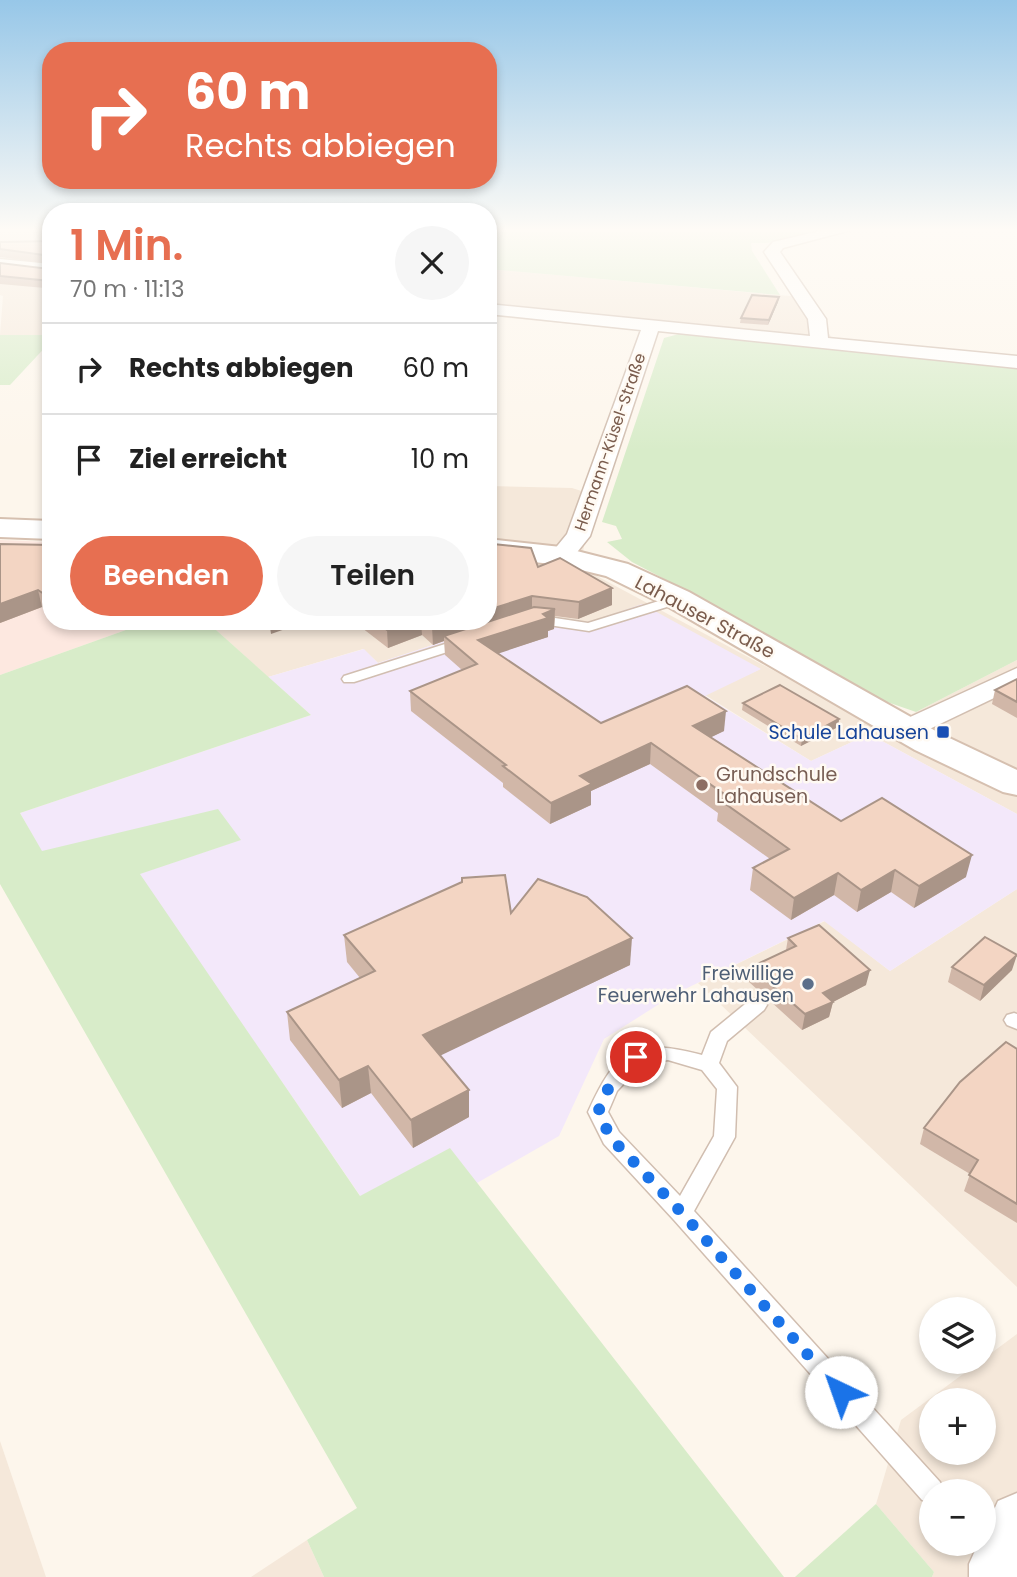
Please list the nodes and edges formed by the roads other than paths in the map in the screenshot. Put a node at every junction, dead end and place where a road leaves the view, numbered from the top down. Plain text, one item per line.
1 (807, 304) edge
2 (497, 310) edge
3 (652, 324) junction
4 (819, 340) junction
5 (1017, 362) edge
6 (0, 528) edge
7 (42, 530) edge
8 (497, 549) edge
9 (561, 556) junction
10 (678, 599) junction
11 (520, 623) edge
12 (481, 636) edge
13 (1017, 676) edge
14 (349, 680) dead end
15 (906, 729) junction
16 (1017, 784) edge
17 (757, 1005) dead end
18 (709, 1064) junction
19 (682, 1213) junction
20 (920, 1479) edge

1 - 4 street
2 - 3 street
3 - 4 street
3 - 9 street, Hermann-Küsel-Straße
4 - 5 street
6 - 7 street
8 - 9 street, Lahauser Straße
9 - 10 street, Lahauser Straße
10 - 11 lane
10 - 15 street, Lahauser Straße
12 - 14 lane
13 - 15 street
15 - 16 street, Lahauser Straße
17 - 18 lane
18 - 19 lane
18 - 19 lane
19 - 20 lane

